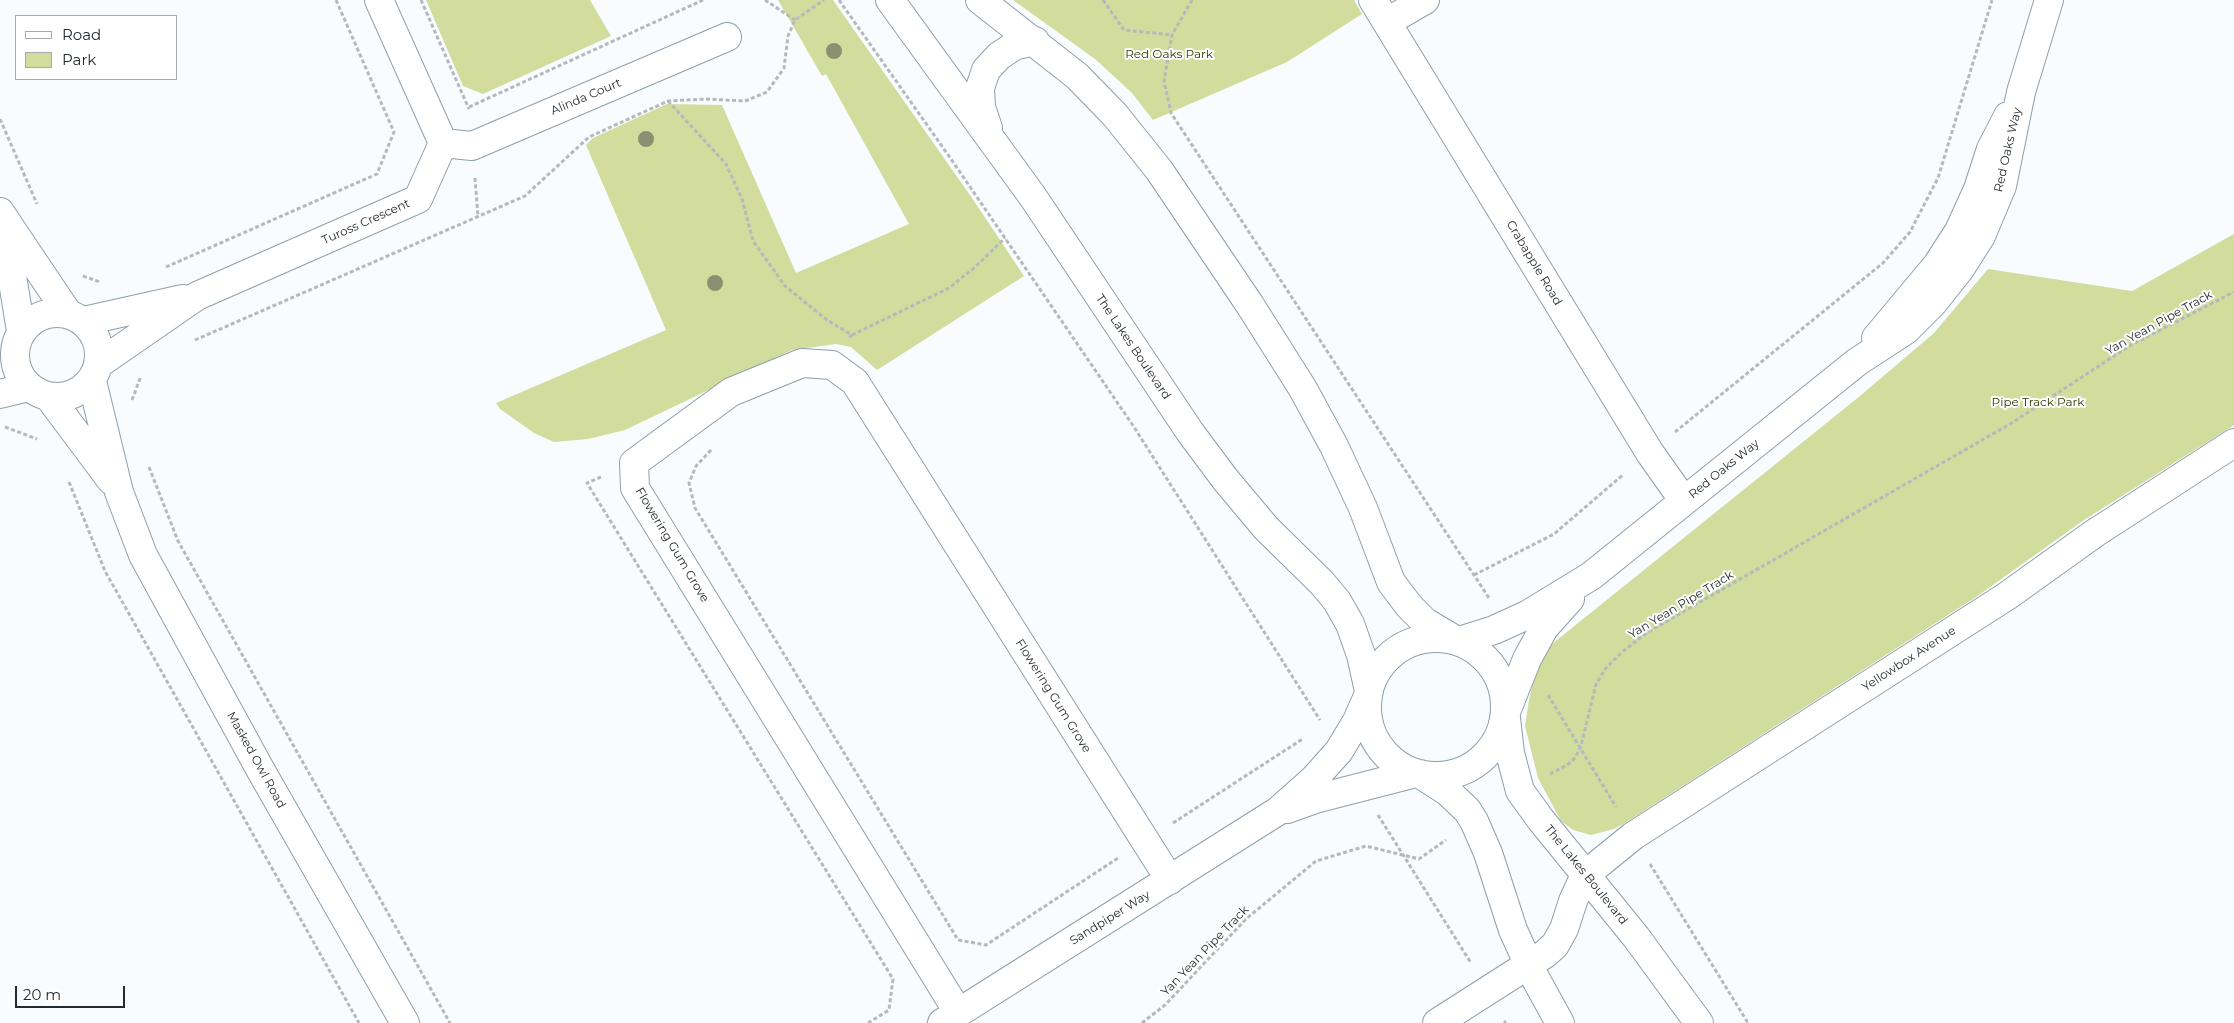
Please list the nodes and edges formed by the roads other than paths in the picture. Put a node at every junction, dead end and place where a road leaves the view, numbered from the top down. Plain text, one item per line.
1 (379, 0) edge
2 (890, 0) edge
3 (980, 0) edge
4 (1425, 0) edge
5 (2049, 0) edge
6 (1380, 11) edge
7 (727, 37) dead end
8 (1035, 41) junction
9 (993, 142) junction
10 (443, 143) junction
11 (1, 215) edge
12 (197, 296) junction
13 (75, 317) junction
14 (12, 349) edge
15 (96, 372) junction
16 (39, 392) junction
17 (0, 394) edge
18 (2234, 443) edge
19 (119, 492) junction
20 (1684, 501) junction
21 (1591, 576) junction
22 (1458, 641) junction
23 (1368, 694) junction
24 (1506, 713) junction
25 (1418, 774) junction
26 (1278, 812) junction
27 (1585, 875) junction
28 (1170, 880) junction
29 (1528, 964) junction
30 (950, 1018) edge
31 (405, 1023) edge
32 (1437, 1023) edge
33 (1560, 1023) edge
34 (1699, 1023) edge

1 - 10 street
2 - 9 street, The Lakes Boulevard
3 - 8 street
4 - 6 street, Crabapple Road
5 - 20 street, Red Oaks Way
6 - 20 street, Crabapple Road
7 - 10 street, Alinda Court
8 - 9 street
8 - 22 street
9 - 23 street, The Lakes Boulevard
10 - 12 street, Tuross Crescent
11 - 13 street
11 - 14 street
12 - 13 street, Tuross Crescent
12 - 15 street, Tuross Crescent
13 - 14 street
13 - 15 street
14 - 16 street
15 - 16 street
15 - 19 street
16 - 17 street
16 - 19 street
18 - 27 street, Yellowbox Avenue
19 - 31 street, Masked Owl Road
20 - 21 street, Red Oaks Way
21 - 22 street, Red Oaks Way
21 - 24 street, Red Oaks Way
22 - 23 street
22 - 24 street
23 - 25 street
23 - 26 street, Sandpiper Way
24 - 25 street
24 - 27 street, The Lakes Boulevard
25 - 26 street, Sandpiper Way
25 - 29 street
26 - 28 street, Sandpiper Way
27 - 29 street
27 - 34 street, The Lakes Boulevard
28 - 30 street, Sandpiper Way
28 - 30 street, Flowering Gum Grove
29 - 32 street
29 - 33 street

